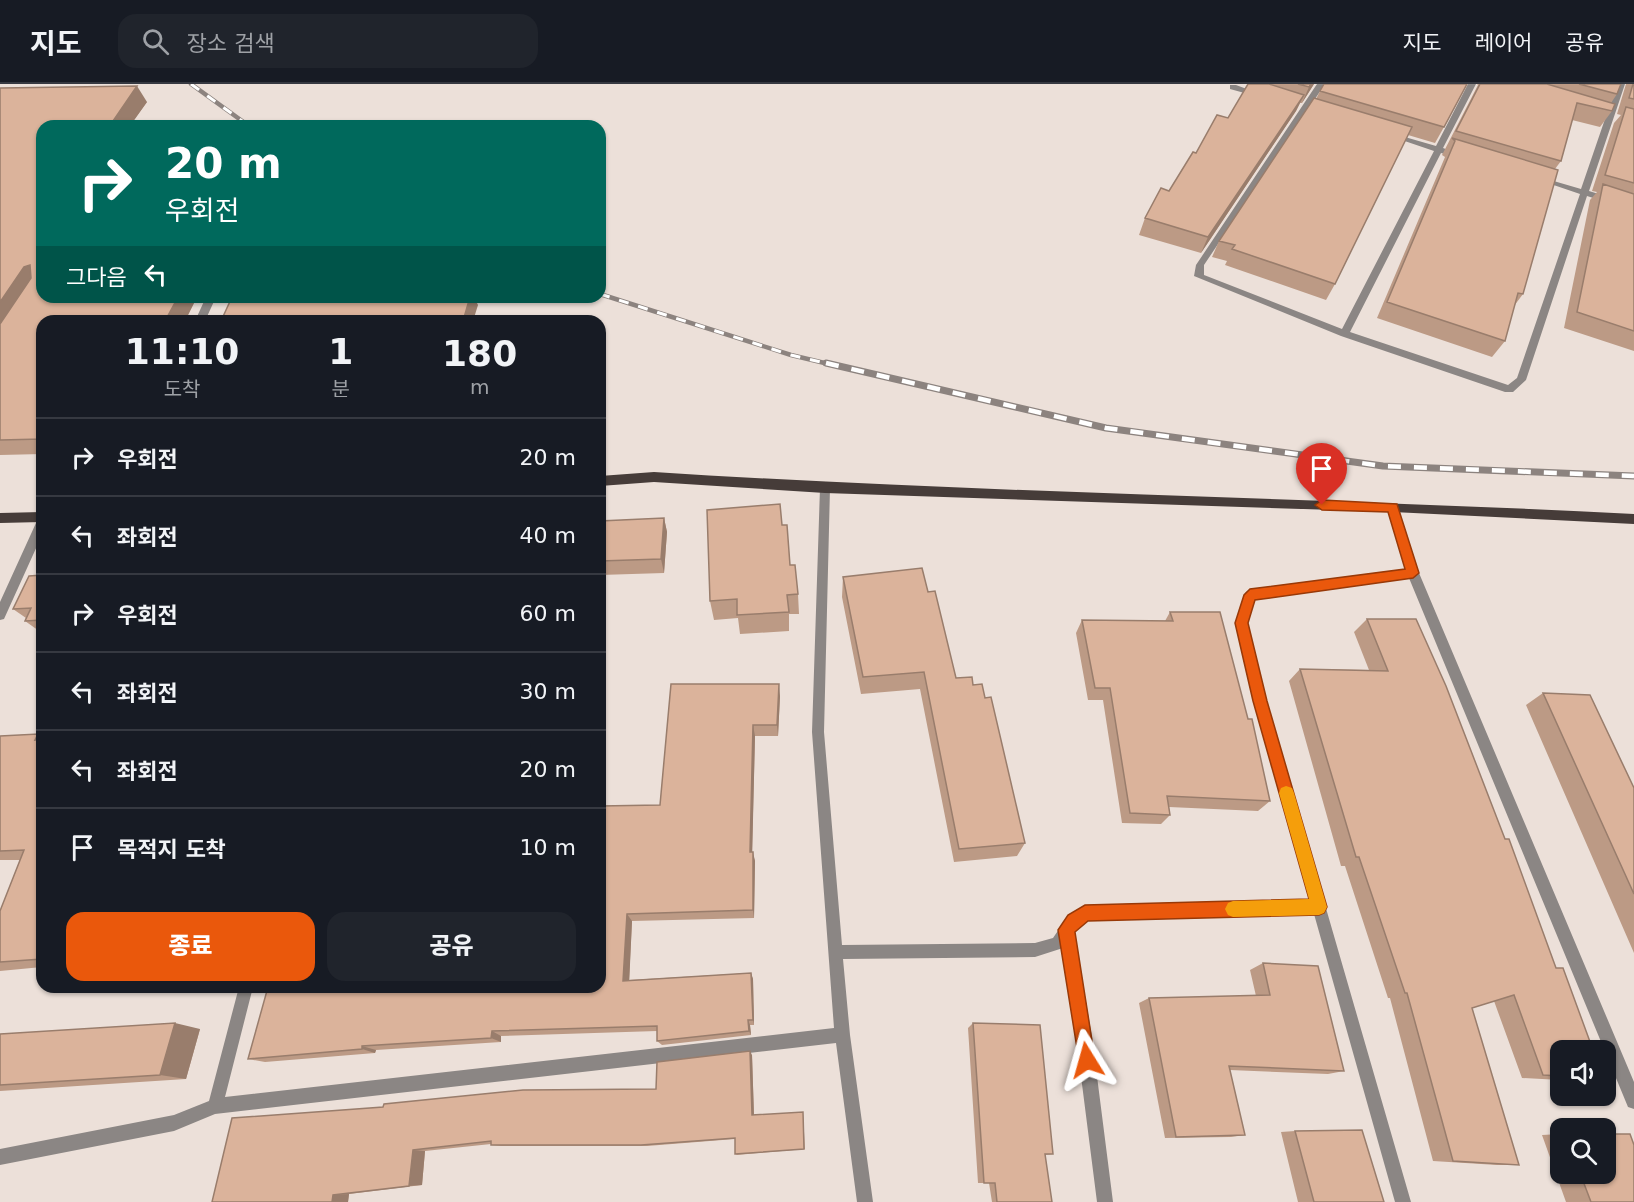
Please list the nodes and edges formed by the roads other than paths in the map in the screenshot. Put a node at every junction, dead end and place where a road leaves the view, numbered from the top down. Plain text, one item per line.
1 (1321, 84) edge
2 (1472, 84) edge
3 (1621, 84) edge
4 (1233, 87) dead end
5 (1264, 96) edge
6 (1294, 106) edge
7 (1305, 109) junction
8 (1316, 112) edge
9 (1598, 112) edge
10 (1613, 117) junction
11 (1383, 132) edge
12 (1438, 149) junction
13 (1472, 159) edge
14 (1527, 176) edge
15 (1583, 192) junction
16 (1634, 208) edge
17 (1344, 334) junction
18 (606, 481) edge
19 (825, 488) junction
20 (1392, 507) junction
21 (36, 517) edge
22 (0, 518) edge
23 (1634, 519) edge
24 (36, 536) edge
25 (1413, 573) junction
26 (0, 615) edge
27 (1319, 907) junction
28 (1066, 930) junction
29 (836, 952) junction
30 (244, 993) edge
31 (842, 1035) junction
32 (1634, 1101) edge
33 (215, 1106) junction
34 (0, 1157) edge
35 (865, 1202) edge
36 (1105, 1202) edge
37 (1403, 1202) edge

1 - 7 street
2 - 12 street
3 - 10 street
4 - 5 street
6 - 7 street
7 - 8 street
7 - 17 street
9 - 10 street
10 - 15 street
11 - 12 street
12 - 13 street
12 - 17 street
14 - 15 street
15 - 16 street
15 - 17 street
18 - 19 main road
19 - 20 main road
19 - 29 street
20 - 23 main road
20 - 25 street
21 - 22 main road
24 - 26 street
25 - 27 street
25 - 32 street
27 - 28 street
27 - 37 street
28 - 29 street
28 - 36 street
29 - 31 street
30 - 33 street
31 - 33 street
31 - 35 street
33 - 34 street

